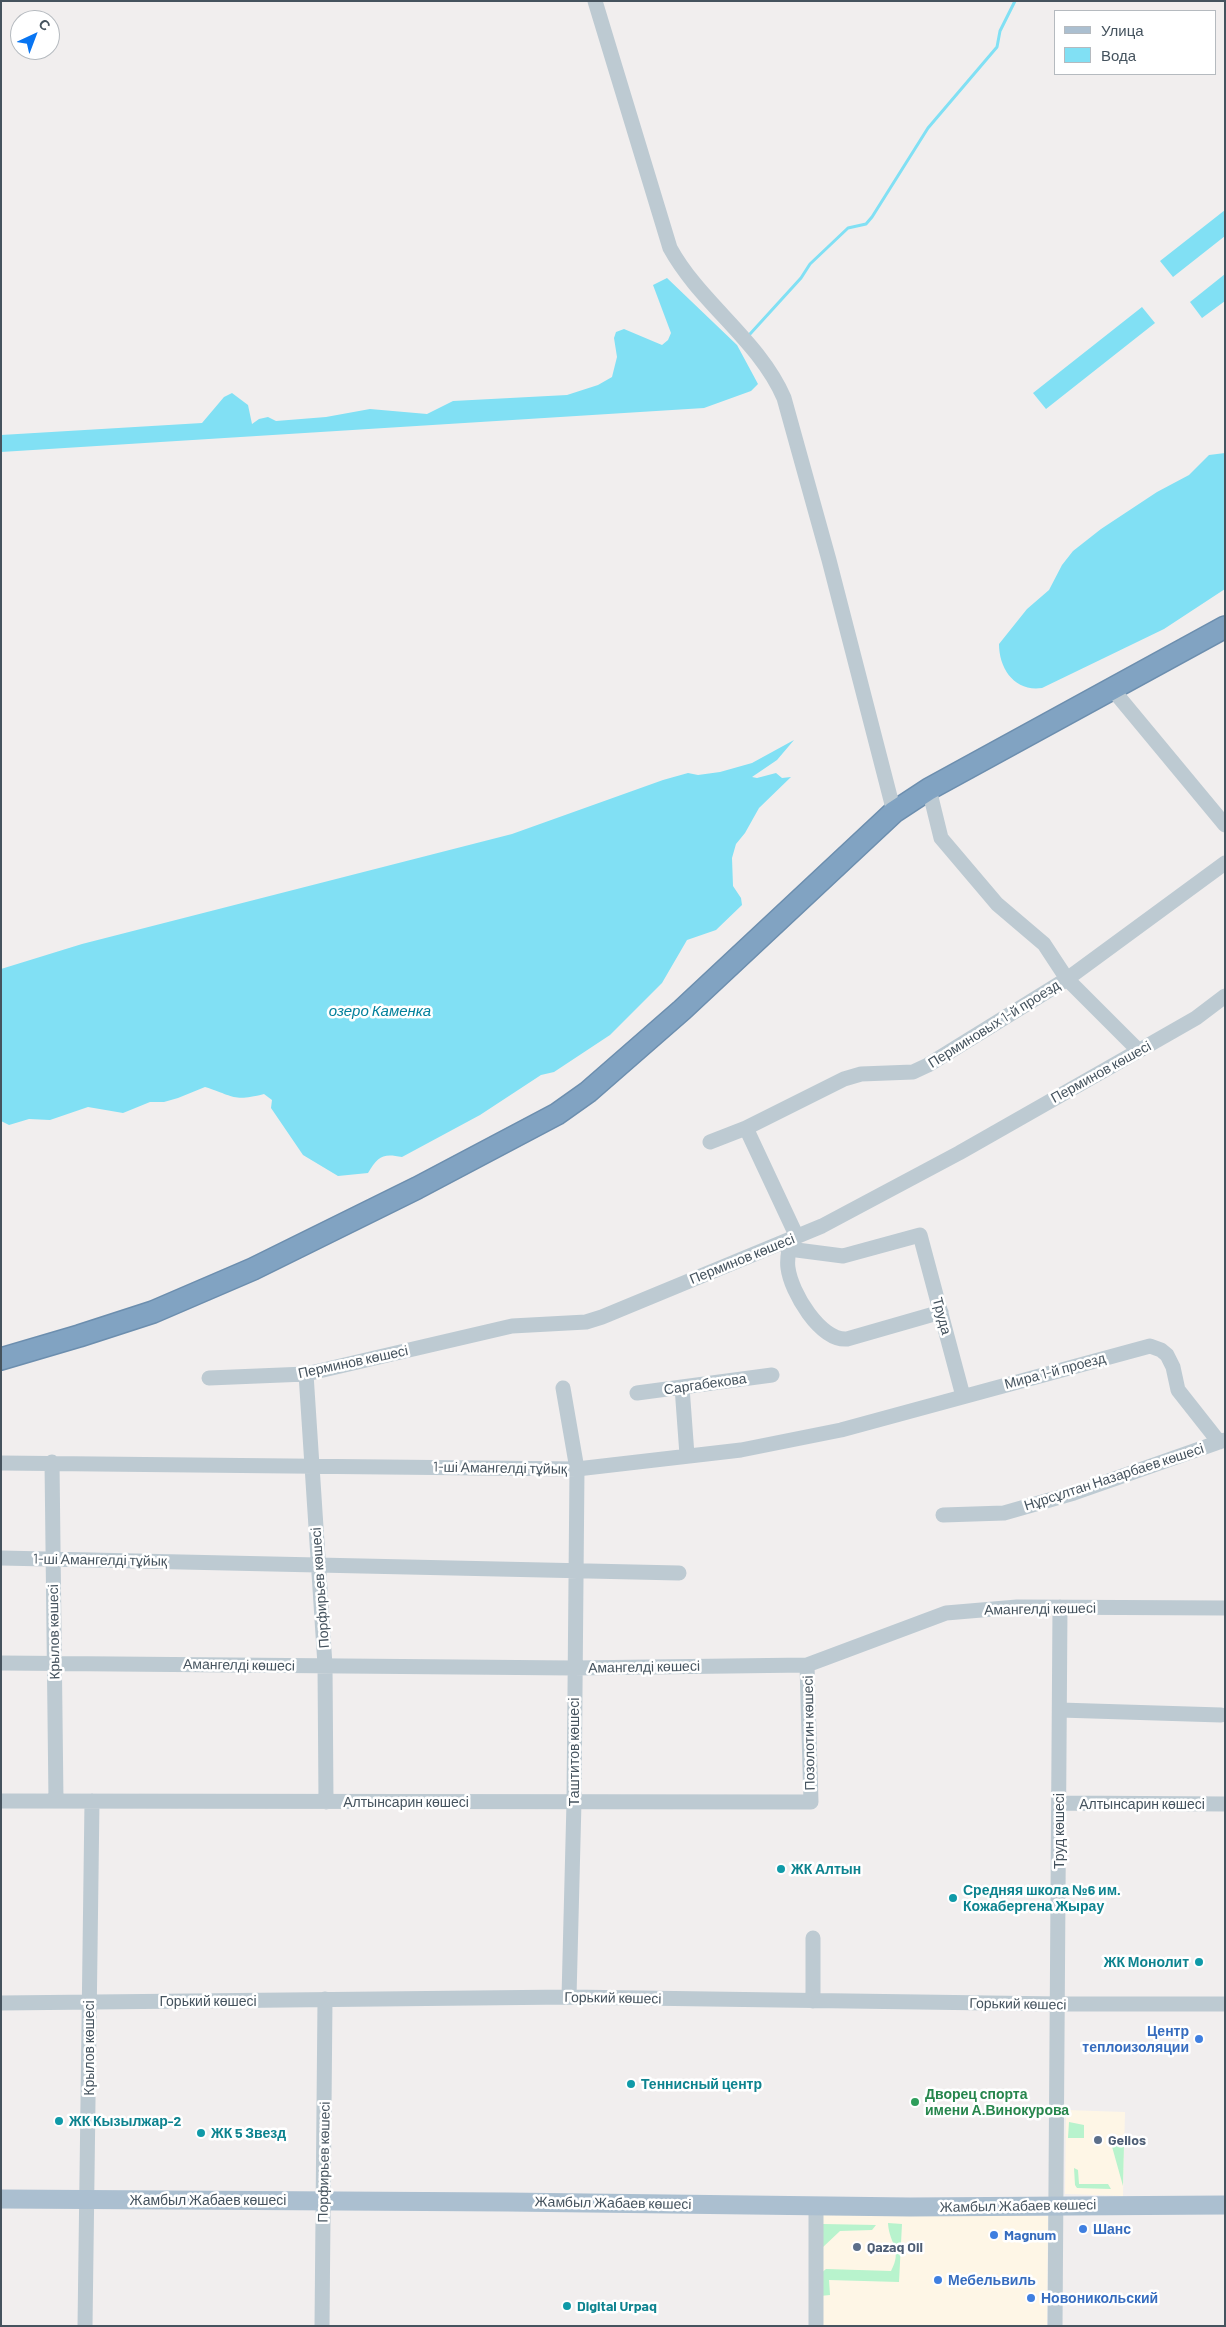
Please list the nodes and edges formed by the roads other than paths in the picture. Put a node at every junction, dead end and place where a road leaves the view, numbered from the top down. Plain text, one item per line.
1 (595, 1) edge
2 (1225, 627) edge
3 (1113, 690) junction
4 (929, 789) junction
5 (894, 812) junction
6 (1225, 825) edge
7 (1225, 863) edge
8 (1067, 979) junction
9 (1225, 996) edge
10 (1138, 1050) junction
11 (746, 1128) junction
12 (710, 1142) dead end
13 (791, 1242) junction
14 (941, 1312) junction
15 (1, 1358) edge
16 (306, 1374) junction
17 (772, 1374) dead end
18 (209, 1378) dead end
19 (682, 1387) junction
20 (563, 1388) dead end
21 (637, 1393) dead end
22 (963, 1396) junction
23 (841, 1430) joint
24 (1222, 1441) edge
25 (687, 1455) junction
26 (52, 1462) junction
27 (1, 1463) edge
28 (312, 1466) junction
29 (577, 1469) junction
30 (943, 1515) dead end
31 (1, 1558) edge
32 (53, 1559) junction
33 (319, 1565) junction
34 (576, 1572) junction
35 (679, 1573) dead end
36 (1060, 1607) junction
37 (1225, 1608) edge
38 (54, 1662) junction
39 (1, 1663) edge
40 (808, 1664) junction
41 (325, 1666) junction
42 (574, 1668) junction
43 (1060, 1710) junction
44 (1221, 1715) dead end
45 (1, 1801) edge
46 (56, 1801) junction
47 (92, 1801) junction
48 (326, 1802) junction
49 (574, 1802) junction
50 (811, 1802) joint
51 (1060, 1803) junction
52 (1225, 1804) edge
53 (813, 1938) dead end
54 (569, 1997) junction
55 (325, 1999) junction
56 (89, 2001) junction
57 (813, 2001) junction
58 (1, 2003) edge
59 (1059, 2004) junction
60 (1225, 2004) edge
61 (1, 2199) edge
62 (86, 2200) junction
63 (324, 2201) junction
64 (1225, 2205) edge
65 (816, 2207) junction
66 (1056, 2207) junction
67 (85, 2326) edge
68 (322, 2326) edge
69 (816, 2326) edge
70 (1055, 2326) edge

1 - 5 street
2 - 3 highway
3 - 4 highway
3 - 6 street
4 - 5 highway
4 - 8 street
5 - 15 highway
7 - 8 street, Перминовых 1-й проезд
8 - 10 street
8 - 11 street, Перминовых 1-й проезд
9 - 10 street, Перминов көшесі
10 - 13 street, Перминов көшесі
11 - 12 street, Перминовых 1-й проезд
11 - 13 street
13 - 14 street, Труда
13 - 14 street
13 - 16 street, Перминов көшесі
14 - 22 street, Труда
16 - 18 street, Перминов көшесі
16 - 28 street, Порфирьев көшесі
17 - 19 street, Саргабекова
19 - 21 street, Саргабекова
19 - 25 street
20 - 29 street, Таштитов көшесі
22 - 23 street, Мира 1-й проезд
22 - 24 street, Мира 1-й проезд
23 - 25 street, 1-ші Амангелді тұйық
24 - 30 street, Нұрсұлтан Назарбаев көшесі
25 - 29 street, 1-ші Амангелді тұйық
26 - 27 street
26 - 28 street, 1-ші Амангелді тұйық
26 - 32 street, Крылов көшесі
28 - 29 street, 1-ші Амангелді тұйық
28 - 33 street, Порфирьев көшесі
29 - 34 street, Таштитов көшесі
31 - 32 street, 1-ші Амангелді тұйық
32 - 33 street, 1-ші Амангелді тұйық
32 - 38 street, Крылов көшесі
33 - 34 street, 1-ші Амангелді тұйық
33 - 41 street, Порфирьев көшесі
34 - 35 street, 1-ші Амангелді тұйық
34 - 42 street, Таштитов көшесі
36 - 37 street, Амангелді көшесі
36 - 40 street, Амангелді көшесі
36 - 43 street, Труд көшесі
38 - 39 street, Амангелді көшесі
38 - 41 street, Амангелді көшесі
38 - 46 street, Крылов көшесі
40 - 42 street, Амангелді көшесі
40 - 50 street, Позолотин көшесі
41 - 42 street, Амангелді көшесі
41 - 48 street, Порфирьев көшесі
42 - 49 street, Таштитов көшесі
43 - 44 street
43 - 51 street, Труд көшесі
45 - 46 street, Алтынсарин көшесі
46 - 47 street, Алтынсарин көшесі
47 - 48 street, Алтынсарин көшесі
47 - 56 street, Крылов көшесі
48 - 49 street, Алтынсарин көшесі
49 - 50 street, Алтынсарин көшесі
49 - 54 street, Таштитов көшесі
51 - 52 street, Алтынсарин көшесі
51 - 59 street, Труд көшесі
53 - 57 street
54 - 55 street, Горький көшесі
54 - 57 street, Горький көшесі
55 - 56 street, Горький көшесі
55 - 63 street, Порфирьев көшесі
56 - 58 street, Горький көшесі
56 - 62 street, Крылов көшесі
57 - 59 street, Горький көшесі
59 - 60 street, Горький көшесі
59 - 66 street, Труд көшесі
61 - 62 main road, Жамбыл Жабаев көшесі
62 - 63 main road, Жамбыл Жабаев көшесі
62 - 67 street, Крылов көшесі
63 - 65 main road, Жамбыл Жабаев көшесі
63 - 68 street, Порфирьев көшесі
64 - 66 main road, Жамбыл Жабаев көшесі
65 - 66 main road, Жамбыл Жабаев көшесі
65 - 69 street
66 - 70 street, Труд көшесі

